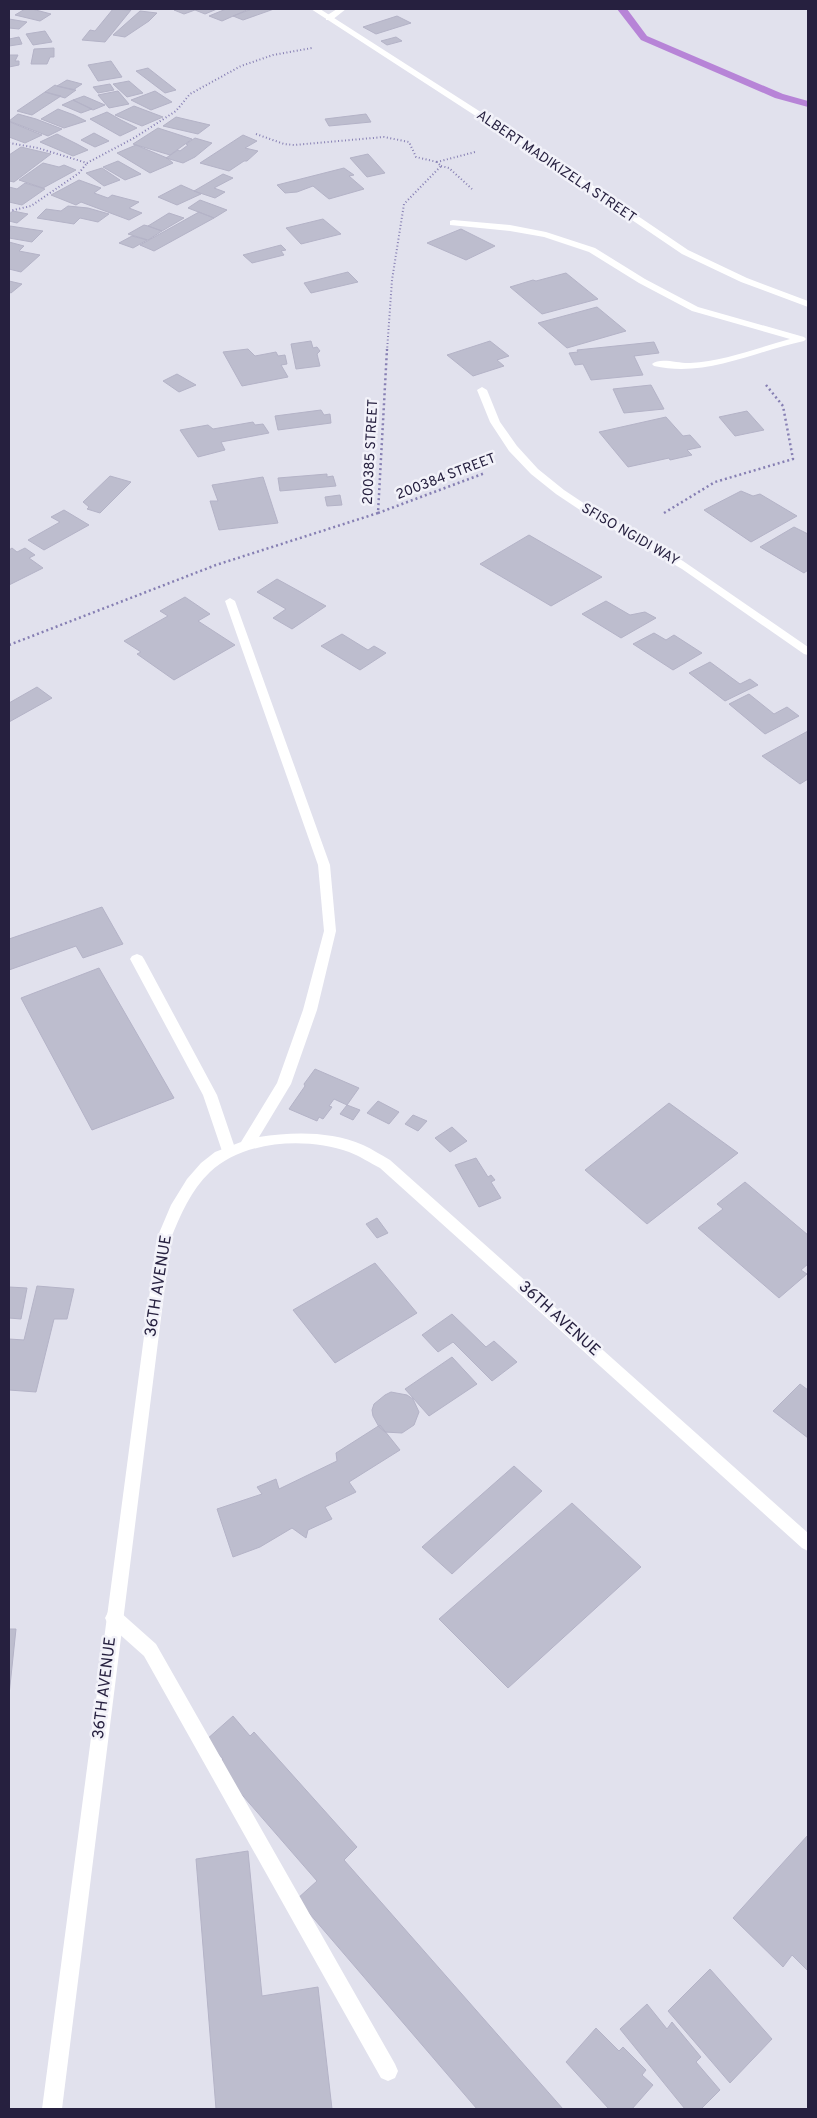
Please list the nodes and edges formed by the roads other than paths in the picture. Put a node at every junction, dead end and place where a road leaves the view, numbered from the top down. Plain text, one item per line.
1 (315, 9) edge
2 (342, 9) edge
3 (329, 18) junction
4 (453, 223) dead end
5 (808, 304) edge
6 (805, 338) edge
7 (657, 364) dead end
8 (482, 390) dead end
9 (230, 601) dead end
10 (808, 652) edge
11 (137, 960) dead end
12 (246, 1146) junction
13 (229, 1151) junction
14 (808, 1542) edge
15 (114, 1618) junction
16 (388, 2071) dead end
17 (52, 2109) edge

1 - 3 street, ALBERT MADIKIZELA STREET
2 - 3 street
3 - 5 street, ALBERT MADIKIZELA STREET
4 - 6 street
6 - 7 street
8 - 10 street, SFISO NGIDI WAY
9 - 12 street
11 - 13 street
12 - 13 street, 36TH AVENUE
12 - 14 street, 36TH AVENUE
13 - 15 street, 36TH AVENUE
15 - 16 street
15 - 17 street, 36TH AVENUE

